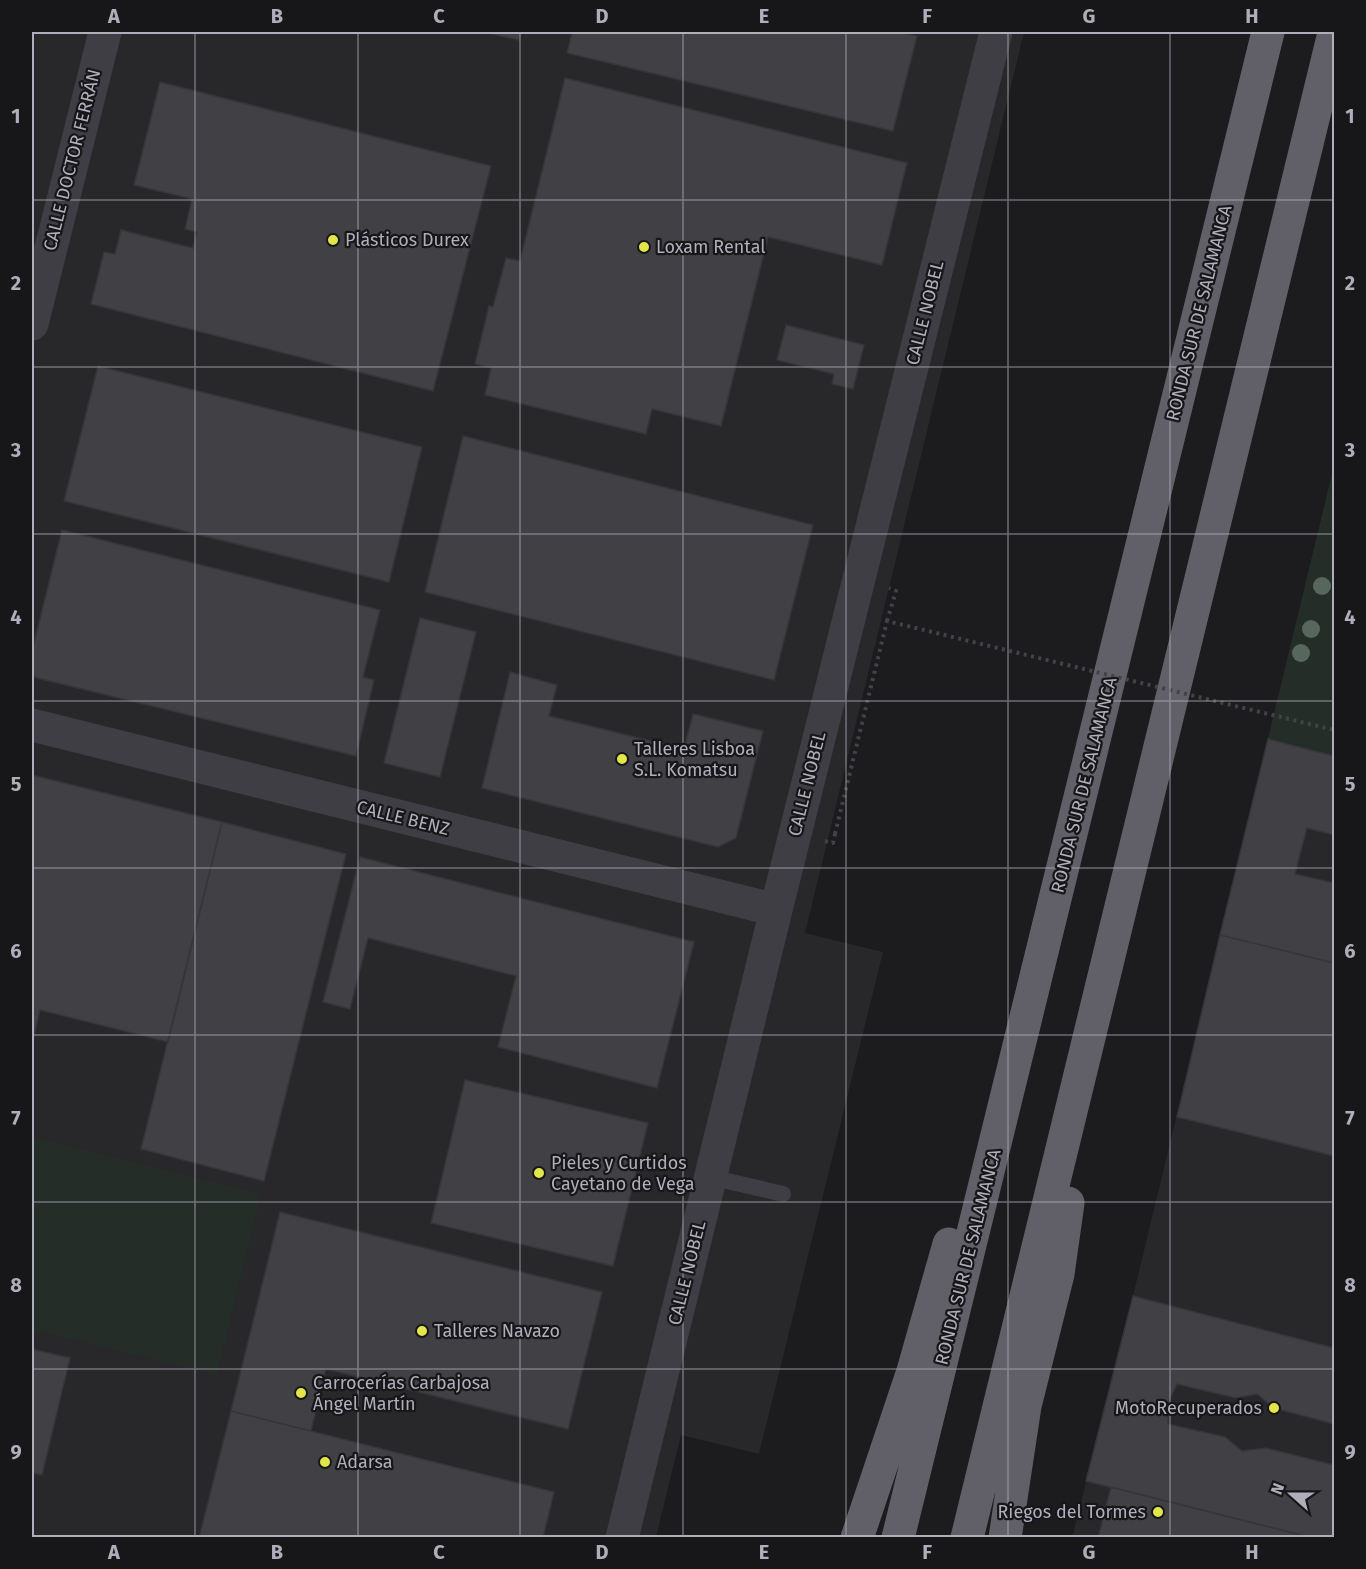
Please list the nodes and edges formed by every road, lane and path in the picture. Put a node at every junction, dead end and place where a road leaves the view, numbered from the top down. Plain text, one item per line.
1 (105, 32) edge
2 (996, 32) edge
3 (1268, 32) edge
4 (1335, 33) edge
5 (32, 324) edge
6 (880, 585) dead end
7 (886, 621) junction
8 (32, 725) edge
9 (1335, 730) edge
10 (835, 834) dead end
11 (776, 910) junction
12 (1031, 1003) junction
13 (1096, 1005) junction
14 (710, 1177) junction
15 (783, 1194) dead end
16 (622, 1538) edge
17 (856, 1538) edge
18 (898, 1538) edge
19 (967, 1538) edge
20 (1005, 1538) edge

1 - 5 street, CALLE DOCTOR FERRÁN
2 - 11 street, CALLE NOBEL
3 - 12 highway, RONDA SUR DE SALAMANCA
4 - 13 highway
6 - 7 path
7 - 9 path, bridge
7 - 10 path, bridge
8 - 11 street, CALLE BENZ
11 - 14 street, CALLE NOBEL
12 - 17 highway
12 - 18 highway, RONDA SUR DE SALAMANCA
13 - 19 highway
13 - 20 highway
14 - 15 lane
14 - 16 street, CALLE NOBEL

